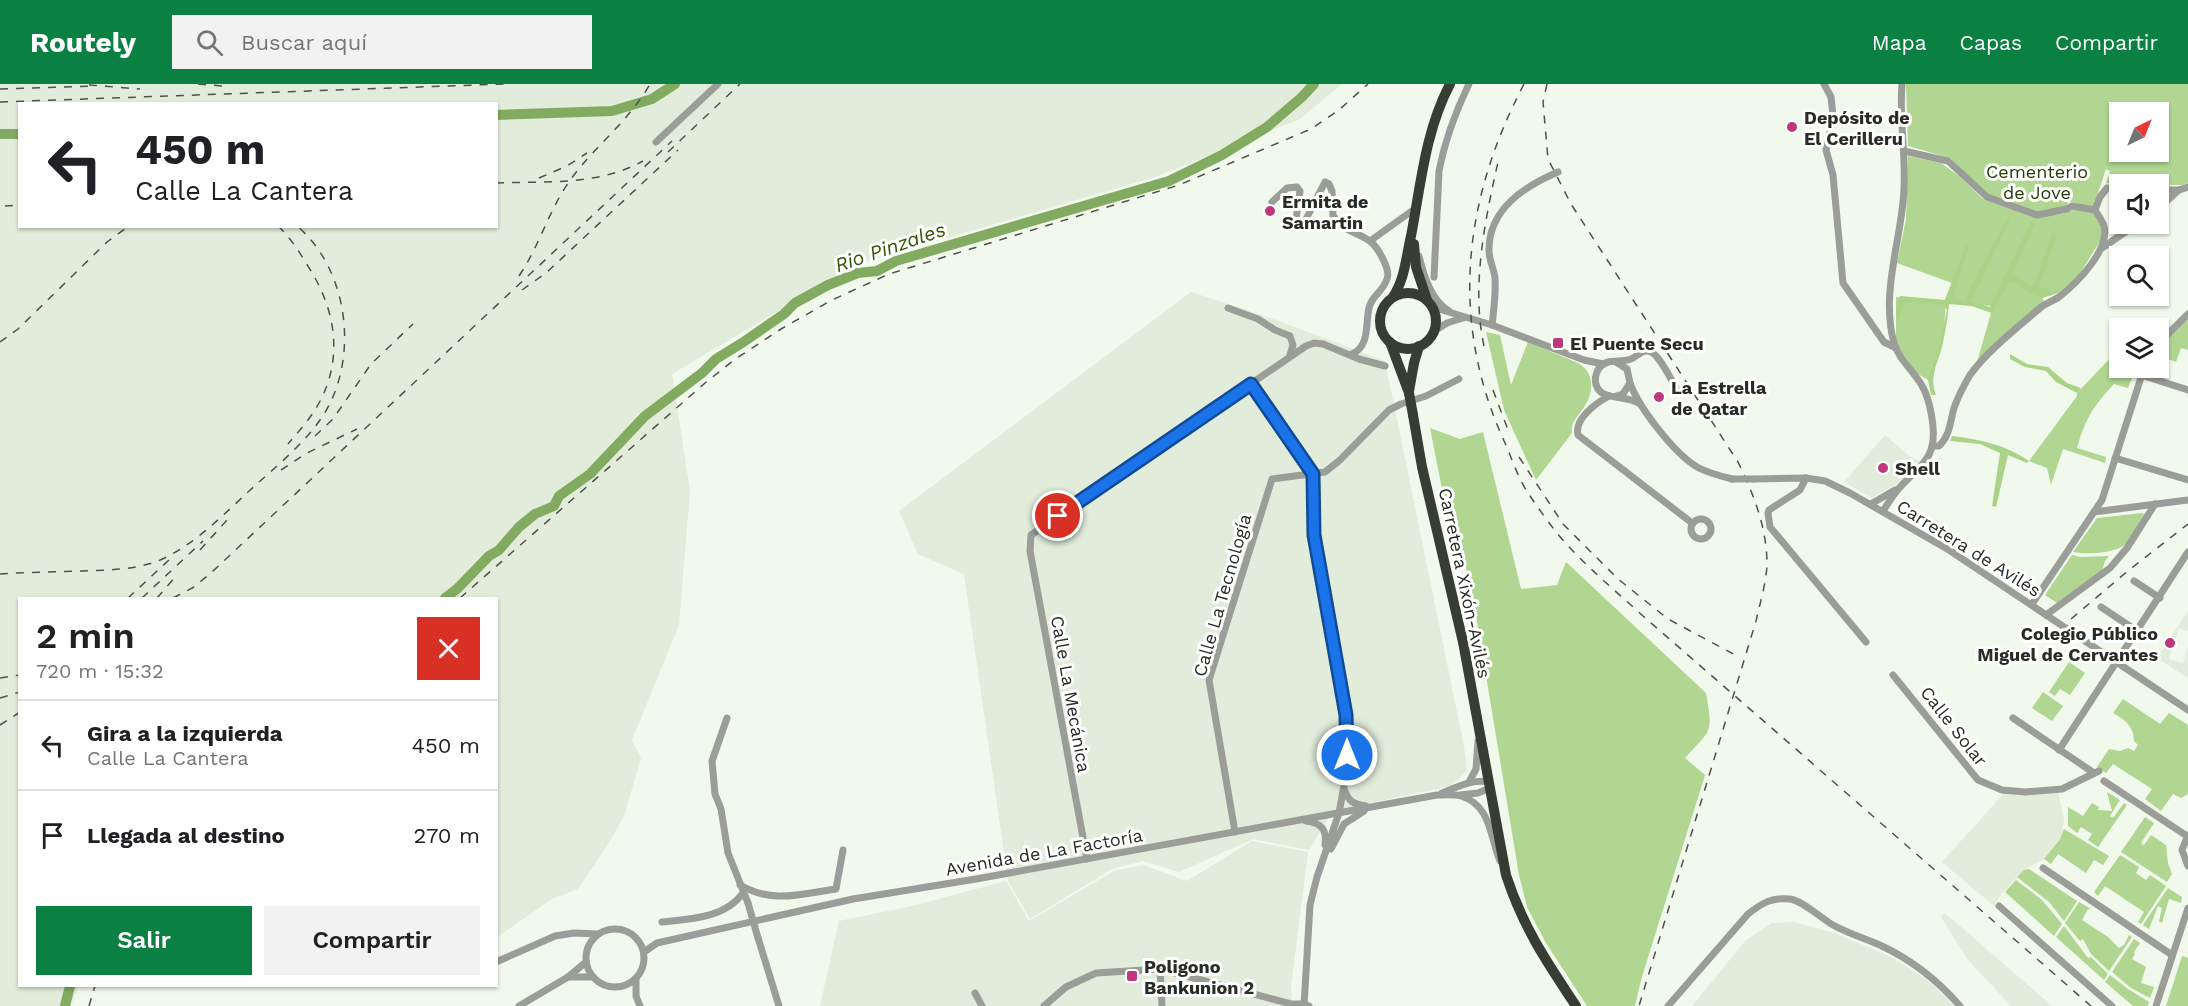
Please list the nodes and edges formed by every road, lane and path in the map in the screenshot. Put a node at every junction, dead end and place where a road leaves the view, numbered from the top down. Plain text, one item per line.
1 (718, 84) edge
2 (1450, 84) edge
3 (1469, 84) edge
4 (1824, 84) edge
5 (1902, 84) edge
6 (656, 142) dead end
7 (1904, 151) junction
8 (1558, 172) dead end
9 (2188, 187) edge
10 (2109, 188) edge
11 (2169, 190) edge
12 (2179, 190) junction
13 (2169, 199) edge
14 (1272, 202) dead end
15 (1416, 208) junction
16 (2095, 210) junction
17 (2122, 234) edge
18 (1414, 236) junction
19 (1370, 241) junction
20 (2102, 248) junction
21 (1434, 277) dead end
22 (1393, 297) junction
23 (1429, 304) junction
24 (1228, 308) dead end
25 (2188, 315) edge
26 (1460, 317) junction
27 (1492, 325) junction
28 (1433, 332) junction
29 (2169, 333) edge
30 (1390, 342) junction
31 (1419, 346) junction
32 (1896, 348) junction
33 (1352, 354) junction
34 (1288, 357) junction
35 (1634, 357) junction
36 (1584, 360) junction
37 (1616, 362) junction
38 (1603, 364) junction
39 (1385, 366) dead end
40 (1595, 376) junction
41 (2140, 378) edge
42 (2159, 378) edge
43 (1459, 379) dead end
44 (1630, 379) junction
45 (1251, 384) junction
46 (1598, 389) junction
47 (1677, 390) dead end
48 (2188, 390) edge
49 (1409, 392) junction
50 (1613, 396) junction
51 (1640, 404) junction
52 (1590, 409) junction
53 (1932, 446) junction
54 (2115, 458) junction
55 (1313, 474) junction
56 (1806, 478) junction
57 (2188, 480) edge
58 (1900, 487) junction
59 (2102, 500) junction
60 (2188, 500) edge
61 (1871, 504) junction
62 (2155, 504) junction
63 (2114, 510) junction
64 (1883, 511) junction
65 (2094, 512) junction
66 (1692, 523) dead end
67 (2188, 552) edge
68 (2134, 581) dead end
69 (2160, 598) junction
70 (2032, 604) junction
71 (2101, 607) dead end
72 (2046, 614) junction
73 (2137, 631) junction
74 (1866, 642) dead end
75 (2117, 661) junction
76 (1893, 675) dead end
77 (2188, 710) edge
78 (727, 718) dead end
79 (2013, 718) dead end
80 (1478, 724) junction
81 (2059, 750) junction
82 (2104, 781) dead end
83 (1469, 782) junction
84 (1489, 785) junction
85 (1344, 789) junction
86 (1437, 795) junction
87 (1460, 795) junction
88 (1374, 806) junction
89 (1339, 813) junction
90 (1301, 820) junction
91 (1235, 832) junction
92 (2187, 835) edge
93 (843, 850) dead end
94 (1087, 859) junction
95 (1323, 860) junction
96 (2188, 866) edge
97 (2043, 868) dead end
98 (1506, 875) junction
99 (740, 885) junction
100 (744, 893) junction
101 (1999, 906) dead end
102 (2188, 908) edge
103 (662, 922) dead end
104 (584, 934) junction
105 (598, 934) junction
106 (636, 938) junction
107 (657, 943) junction
108 (589, 946) junction
109 (644, 952) junction
110 (2172, 955) junction
111 (498, 961) edge
112 (586, 962) junction
113 (1160, 969) junction
114 (568, 977) junction
115 (593, 977) junction
116 (636, 979) junction
117 (623, 987) junction
118 (975, 993) dead end
119 (636, 996) junction
120 (521, 1005) edge
121 (1306, 1005) edge
122 (640, 1006) edge
123 (779, 1006) edge
124 (982, 1006) edge
125 (1044, 1006) edge
126 (1162, 1006) edge
127 (1576, 1006) edge
128 (1668, 1006) edge
129 (1960, 1006) edge
130 (2112, 1006) edge
131 (2156, 1006) edge

1 - 6 street
2 - 15 highway
3 - 21 street
4 - 32 street
5 - 7 street
7 - 16 street
7 - 32 street
8 - 27 street
9 - 12 street
10 - 16 street
11 - 12 street
12 - 13 street
14 - 19 street
15 - 18 highway
15 - 19 street
15 - 22 highway
16 - 20 street
17 - 20 street
18 - 23 highway
18 - 26 street
19 - 33 street
20 - 53 street
22 - 23 highway
22 - 30 highway
23 - 26 street
23 - 28 highway
24 - 34 street
25 - 29 street
26 - 27 street
26 - 28 street
27 - 36 street
28 - 31 highway
30 - 31 highway
30 - 49 highway, Carretera Xixón-Avilés
31 - 49 highway, Carretera Xixón-Avilés
32 - 53 street
33 - 34 street
33 - 39 street
34 - 45 street
35 - 37 street
35 - 44 street
35 - 47 street
36 - 38 street
36 - 40 street
37 - 38 street
37 - 44 street
38 - 40 street
40 - 46 street
41 - 54 street
42 - 48 street
43 - 55 street
44 - 50 street
44 - 51 street, Carretera de Avilés
45 - 55 street
45 - 94 street, Calle La Mecánica
46 - 50 street
46 - 52 street
49 - 80 highway, Carretera Xixón-Avilés, bridge
50 - 51 street
50 - 52 street
51 - 56 street, Carretera de Avilés, bridge
52 - 66 street
53 - 58 street
54 - 57 street
54 - 59 street
55 - 85 street
55 - 91 street, Calle La Tecnología
56 - 61 street, Carretera de Avilés
56 - 74 street
58 - 61 street
58 - 64 street
59 - 63 street
59 - 65 street
60 - 62 street
61 - 64 street, Carretera de Avilés
62 - 63 street
62 - 72 street
63 - 65 street
64 - 70 street, Carretera de Avilés
65 - 70 street
67 - 69 street
68 - 69 street
69 - 73 street
70 - 72 street, Carretera de Avilés
71 - 73 street
72 - 75 street, Carretera de Avilés
73 - 75 street
75 - 77 street, Carretera de Avilés
75 - 81 street
76 - 81 street, Calle Solar
78 - 99 street
79 - 81 street
80 - 83 street
80 - 84 highway, Carretera Xixón-Avilés
82 - 92 street
83 - 84 street, Avenida de La Factoría
83 - 86 street, Avenida de La Factoría
84 - 87 street, Avenida de La Factoría
84 - 98 highway, Carretera Xixón-Avilés
85 - 88 street
85 - 89 street
86 - 87 street, Avenida de La Factoría
86 - 88 street, Avenida de La Factoría
87 - 98 street
88 - 89 street, Avenida de La Factoría
88 - 95 street
89 - 90 street, Avenida de La Factoría
89 - 95 street
90 - 91 street, Avenida de La Factoría
90 - 95 street
91 - 94 street, Avenida de La Factoría
92 - 96 street
93 - 99 street
94 - 107 street, Avenida de La Factoría
95 - 121 street
97 - 110 street
98 - 127 highway, Carretera Xixón-Avilés
99 - 100 street
100 - 103 street
100 - 123 street, bridge
101 - 130 street
102 - 110 street
104 - 105 street
104 - 108 street
104 - 111 street
105 - 106 street
105 - 108 street
106 - 107 street, Avenida de La Factoría
106 - 109 street
107 - 109 street, Avenida de La Factoría
108 - 112 street
109 - 116 street
110 - 131 street
112 - 114 street
112 - 115 street
113 - 121 street
113 - 125 street
113 - 126 street
114 - 115 street
114 - 120 street
115 - 117 street
116 - 117 street
116 - 119 street
117 - 119 street
118 - 124 street
119 - 122 street
128 - 129 street

